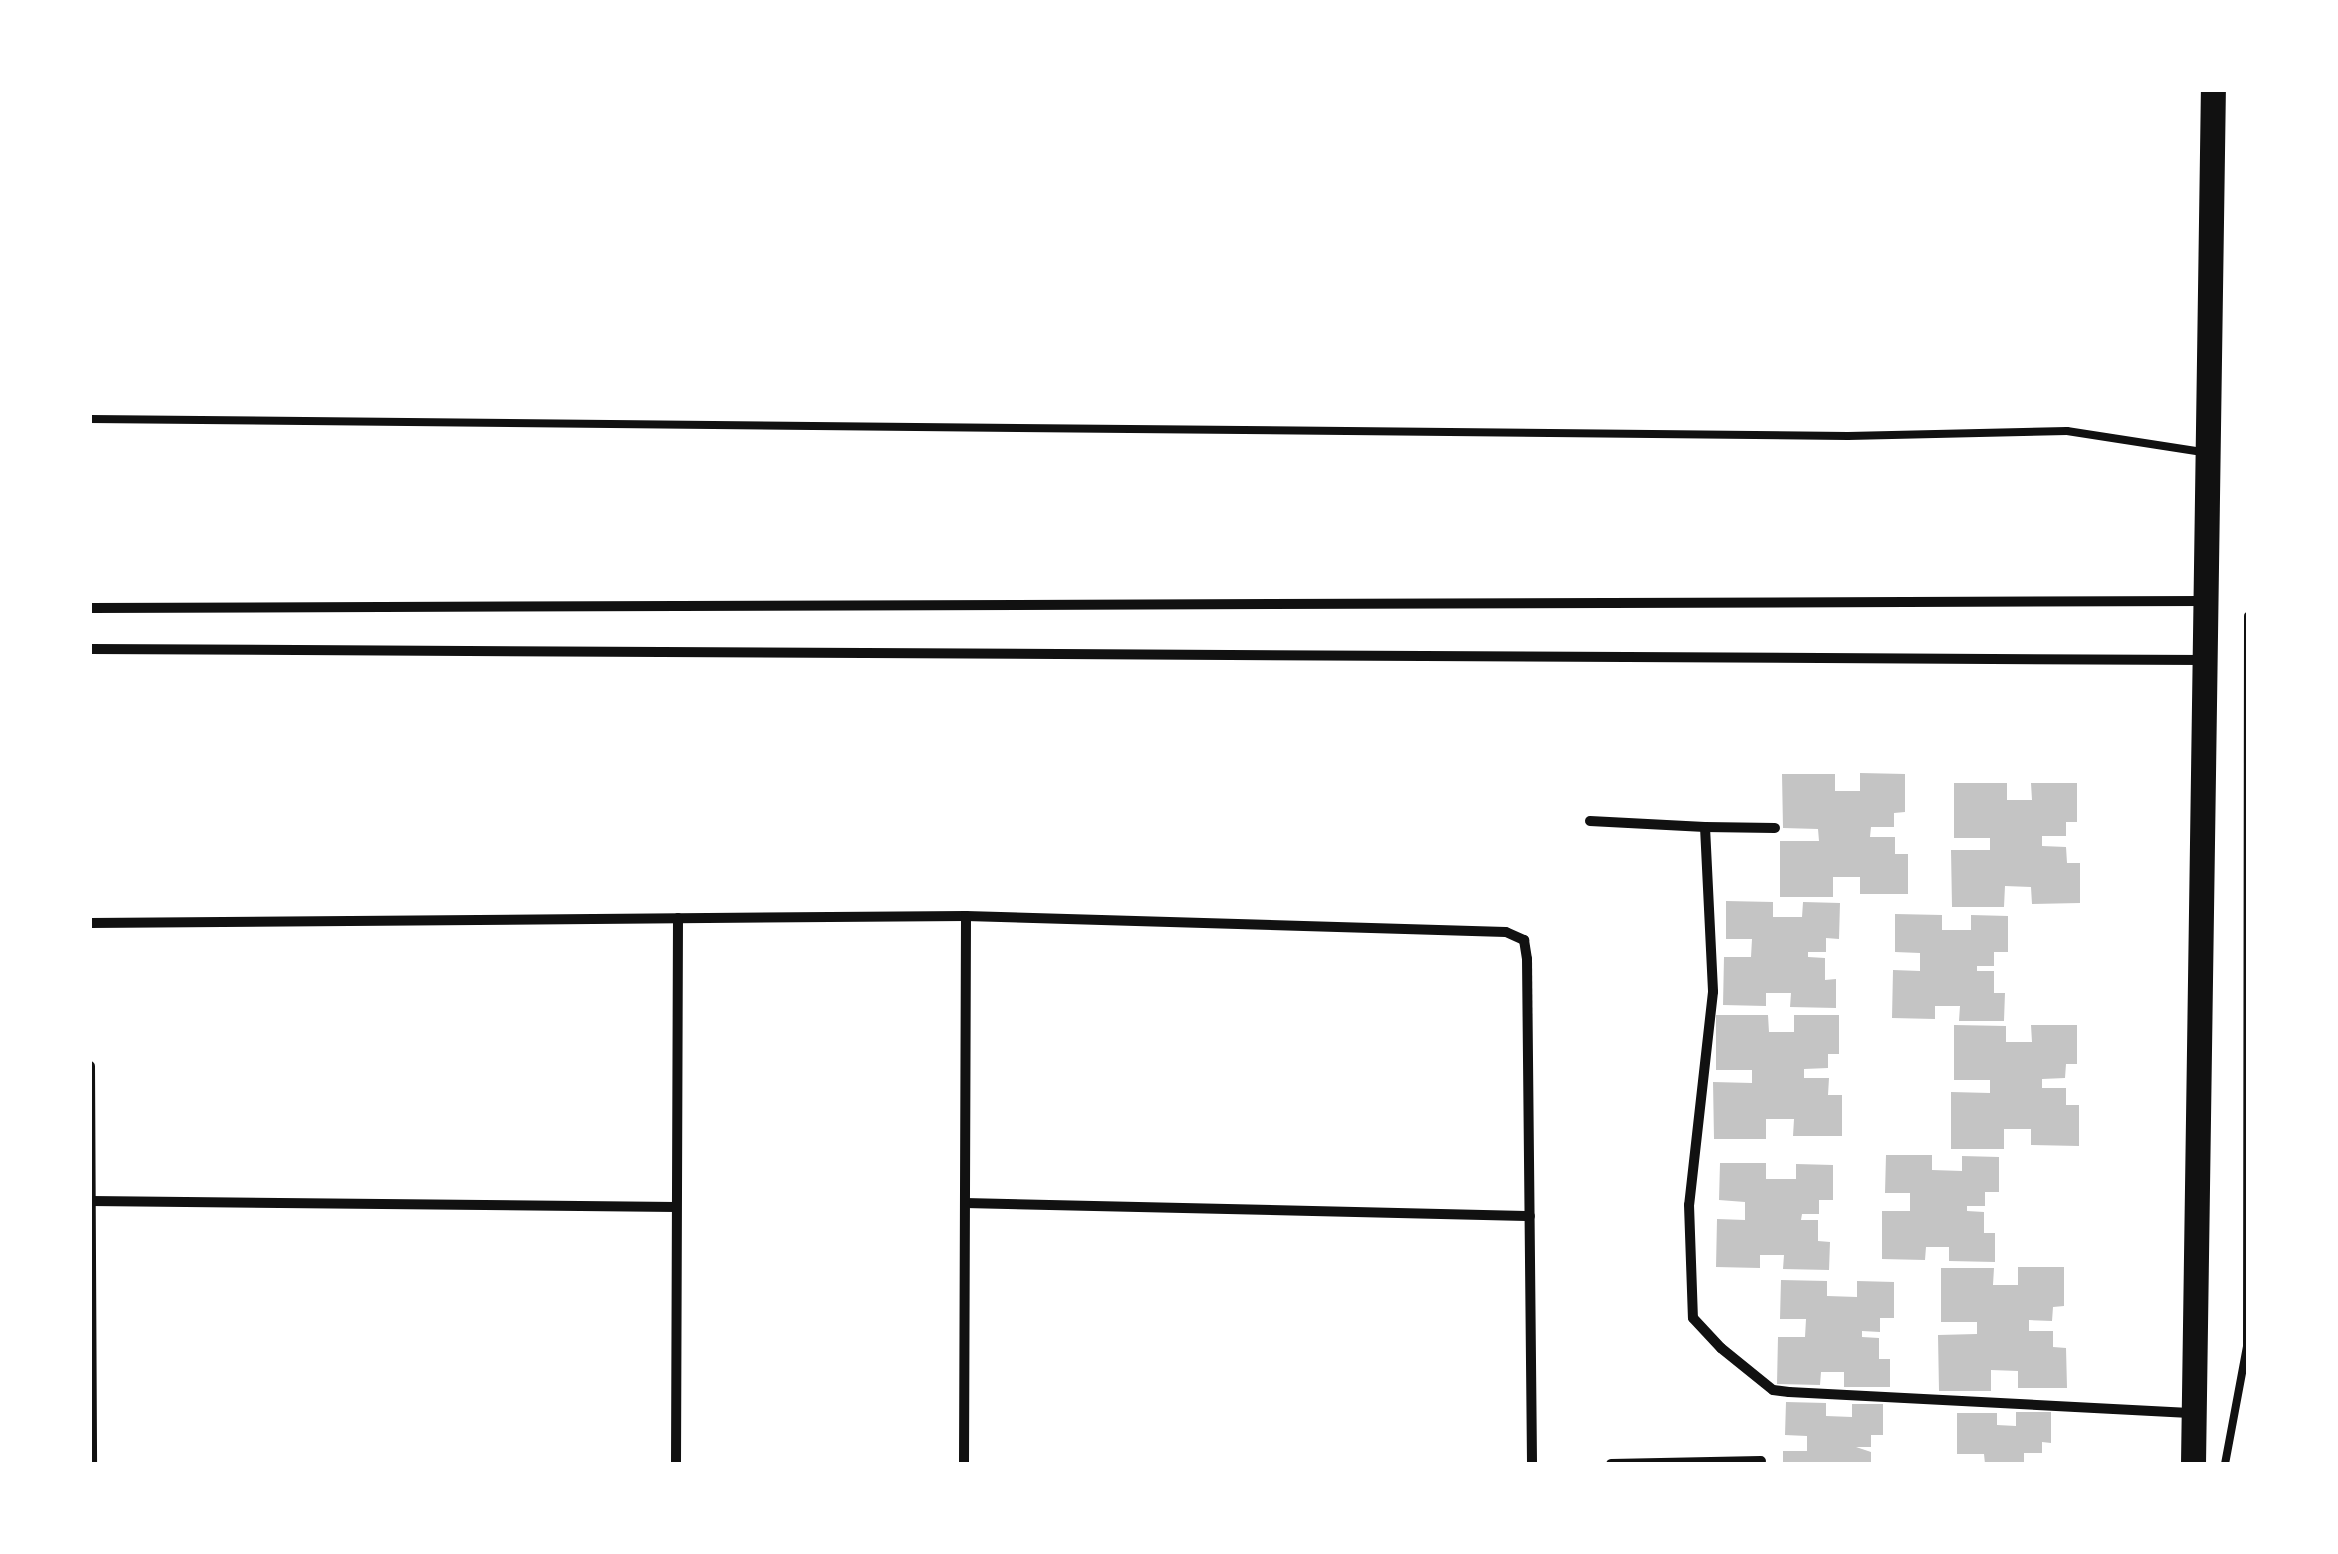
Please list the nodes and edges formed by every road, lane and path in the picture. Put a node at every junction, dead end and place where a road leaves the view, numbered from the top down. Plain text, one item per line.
1 (2214, 90) edge
2 (90, 419) edge
3 (2207, 453) junction
4 (2204, 601) junction
5 (90, 608) edge
6 (2248, 616) edge
7 (90, 649) edge
8 (2204, 660) junction
9 (1590, 821) dead end
10 (1706, 827) junction
11 (1774, 828) dead end
12 (966, 916) junction
13 (678, 918) junction
14 (90, 922) edge
15 (90, 1066) edge
16 (91, 1201) edge
17 (966, 1203) junction
18 (676, 1207) junction
19 (1530, 1216) junction
20 (2248, 1348) edge
21 (2194, 1413) junction
22 (1761, 1460) dead end
23 (92, 1464) edge
24 (676, 1464) edge
25 (964, 1464) edge
26 (1532, 1464) edge
27 (1612, 1464) edge
28 (2193, 1464) edge
29 (2225, 1464) edge

1 - 3 main road
2 - 3 lane
3 - 4 main road
4 - 5 street
4 - 8 main road
6 - 20 lane
7 - 8 street
8 - 21 main road
9 - 10 street
10 - 11 street
10 - 21 street
12 - 13 street
12 - 17 street
12 - 19 street
13 - 14 street
13 - 18 street
15 - 16 street
16 - 18 street
16 - 23 street
17 - 19 street
17 - 25 street
18 - 24 street
19 - 26 street
20 - 29 lane
21 - 28 main road
22 - 27 street

